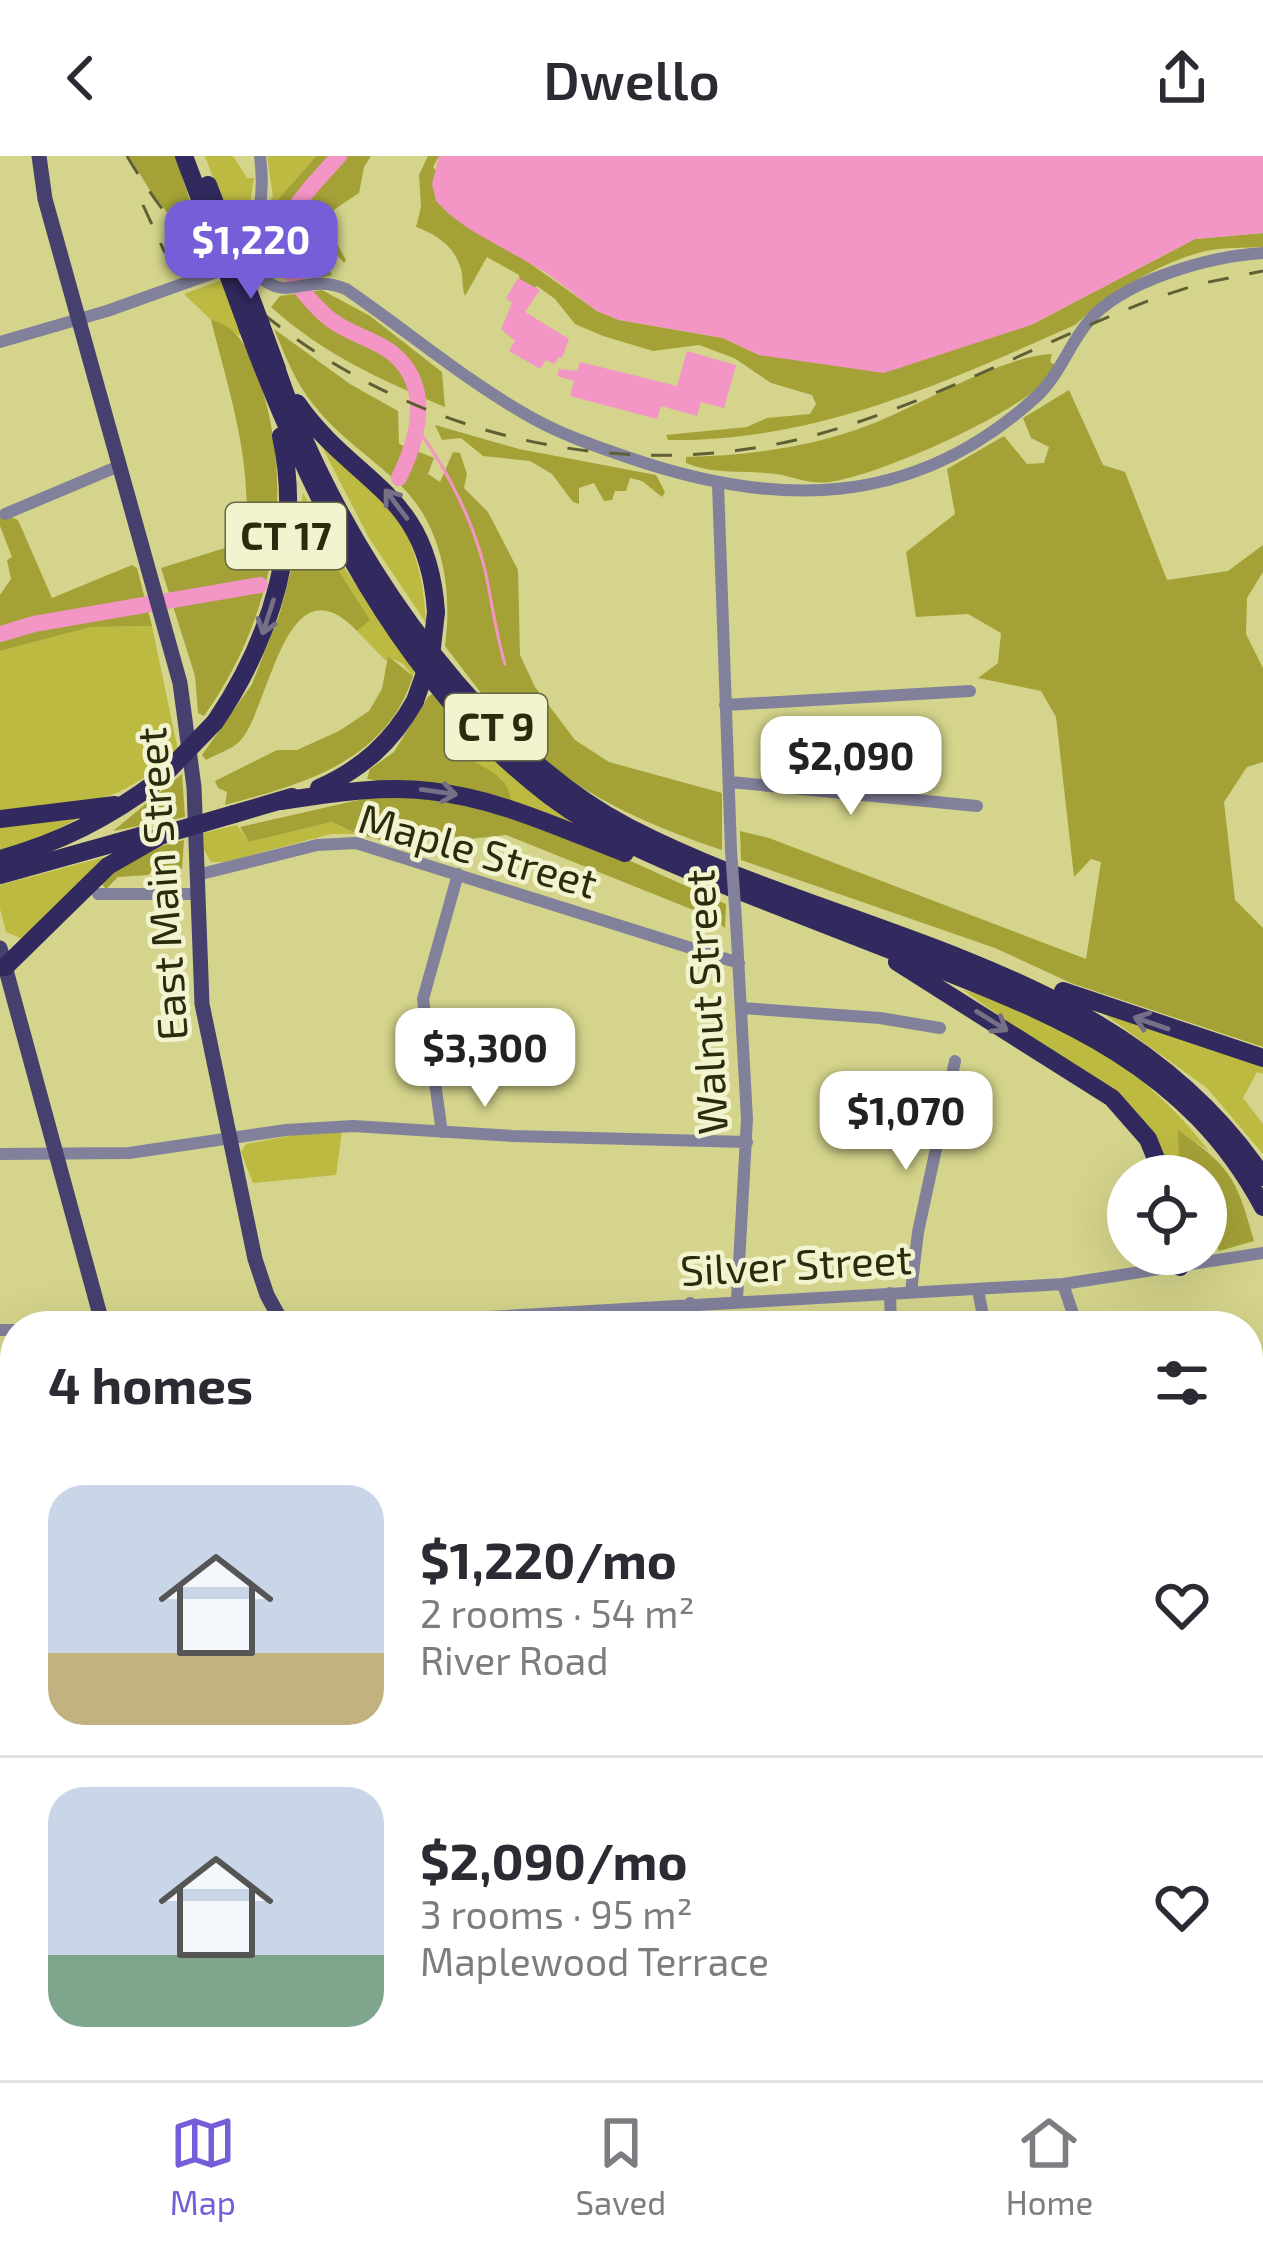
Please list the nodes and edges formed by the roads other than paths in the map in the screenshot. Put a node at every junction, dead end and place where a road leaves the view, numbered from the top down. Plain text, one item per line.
1 (39, 156) edge
2 (184, 156) edge
3 (197, 156) edge
4 (260, 156) edge
5 (230, 249) junction
6 (1263, 253) edge
7 (78, 317) junction
8 (254, 327) junction
9 (0, 342) edge
10 (273, 358) junction
11 (266, 379) junction
12 (119, 466) junction
13 (718, 484) junction
14 (5, 514) dead end
15 (970, 691) dead end
16 (725, 705) junction
17 (730, 782) junction
18 (132, 800) junction
19 (281, 801) junction
20 (977, 806) dead end
21 (0, 818) edge
22 (162, 833) junction
23 (7, 865) edge
24 (197, 874) junction
25 (458, 874) junction
26 (98, 893) dead end
27 (197, 894) junction
28 (755, 897) junction
29 (818, 921) junction
30 (876, 928) junction
31 (2, 961) edge
32 (739, 963) junction
33 (742, 1008) junction
34 (940, 1028) dead end
35 (1263, 1058) edge
36 (955, 1061) dead end
37 (442, 1132) junction
38 (228, 1140) junction
39 (747, 1142) junction
40 (0, 1154) edge
41 (1154, 1155) edge
42 (57, 1156) junction
43 (1263, 1177) edge
44 (1263, 1207) edge
45 (1262, 1253) edge
46 (1227, 1256) edge
47 (1128, 1275) edge
48 (1063, 1284) junction
49 (978, 1290) junction
50 (911, 1292) junction
51 (890, 1293) junction
52 (737, 1300) junction
53 (690, 1303) junction
54 (99, 1311) edge
55 (277, 1311) edge
56 (589, 1311) edge
57 (689, 1311) edge
58 (891, 1311) edge
59 (982, 1311) edge
60 (1072, 1311) edge

1 - 7 main road, East Main Street
2 - 5 highway, CT 9
3 - 5 highway, CT 9
4 - 5 street
5 - 7 street
5 - 8 highway, CT 9, bridge
5 - 13 street
6 - 13 street
7 - 9 street
7 - 12 main road, East Main Street
8 - 10 highway, CT 9
8 - 11 highway, CT 9
19 -> 10 highway, CT 17, bridge
10 - 30 highway, CT 9
11 -> 18 highway, CT 17, bridge
11 - 28 highway, CT 9
12 - 14 street
12 - 24 main road, East Main Street
13 - 16 street, Walnut Street
15 - 16 street
16 - 17 street, Walnut Street
17 - 20 street
17 - 32 street, Walnut Street, bridge
18 - 21 highway
18 - 23 highway, CT 17
19 - 22 highway, CT 17, bridge
19 -> 28 highway
22 - 23 highway, CT 17
22 - 31 highway
24 - 25 street, Maple Street
24 - 27 main road, East Main Street
25 - 32 street, Maple Street
25 - 37 street
26 - 27 street
27 - 38 main road, East Main Street
28 - 29 highway, CT 9
29 -> 41 highway
29 - 44 highway, CT 9
35 -> 30 highway
30 - 43 highway, CT 9
31 - 42 main road
32 - 33 street, Walnut Street
33 - 34 street
33 - 39 street, Walnut Street
36 - 50 street
37 - 38 street
37 - 39 street
38 - 42 street
38 - 55 main road, East Main Street
39 - 52 street, Walnut Street
40 - 42 street
42 - 54 main road
45 - 46 street, Silver Street
47 - 48 street, Silver Street
48 - 49 street, Silver Street
48 - 60 street
49 - 50 street, Silver Street
49 - 59 street
50 - 51 street, Silver Street
51 - 52 street, Silver Street
51 - 58 street
52 - 53 street, Silver Street
53 - 56 street, Silver Street
53 - 57 street

